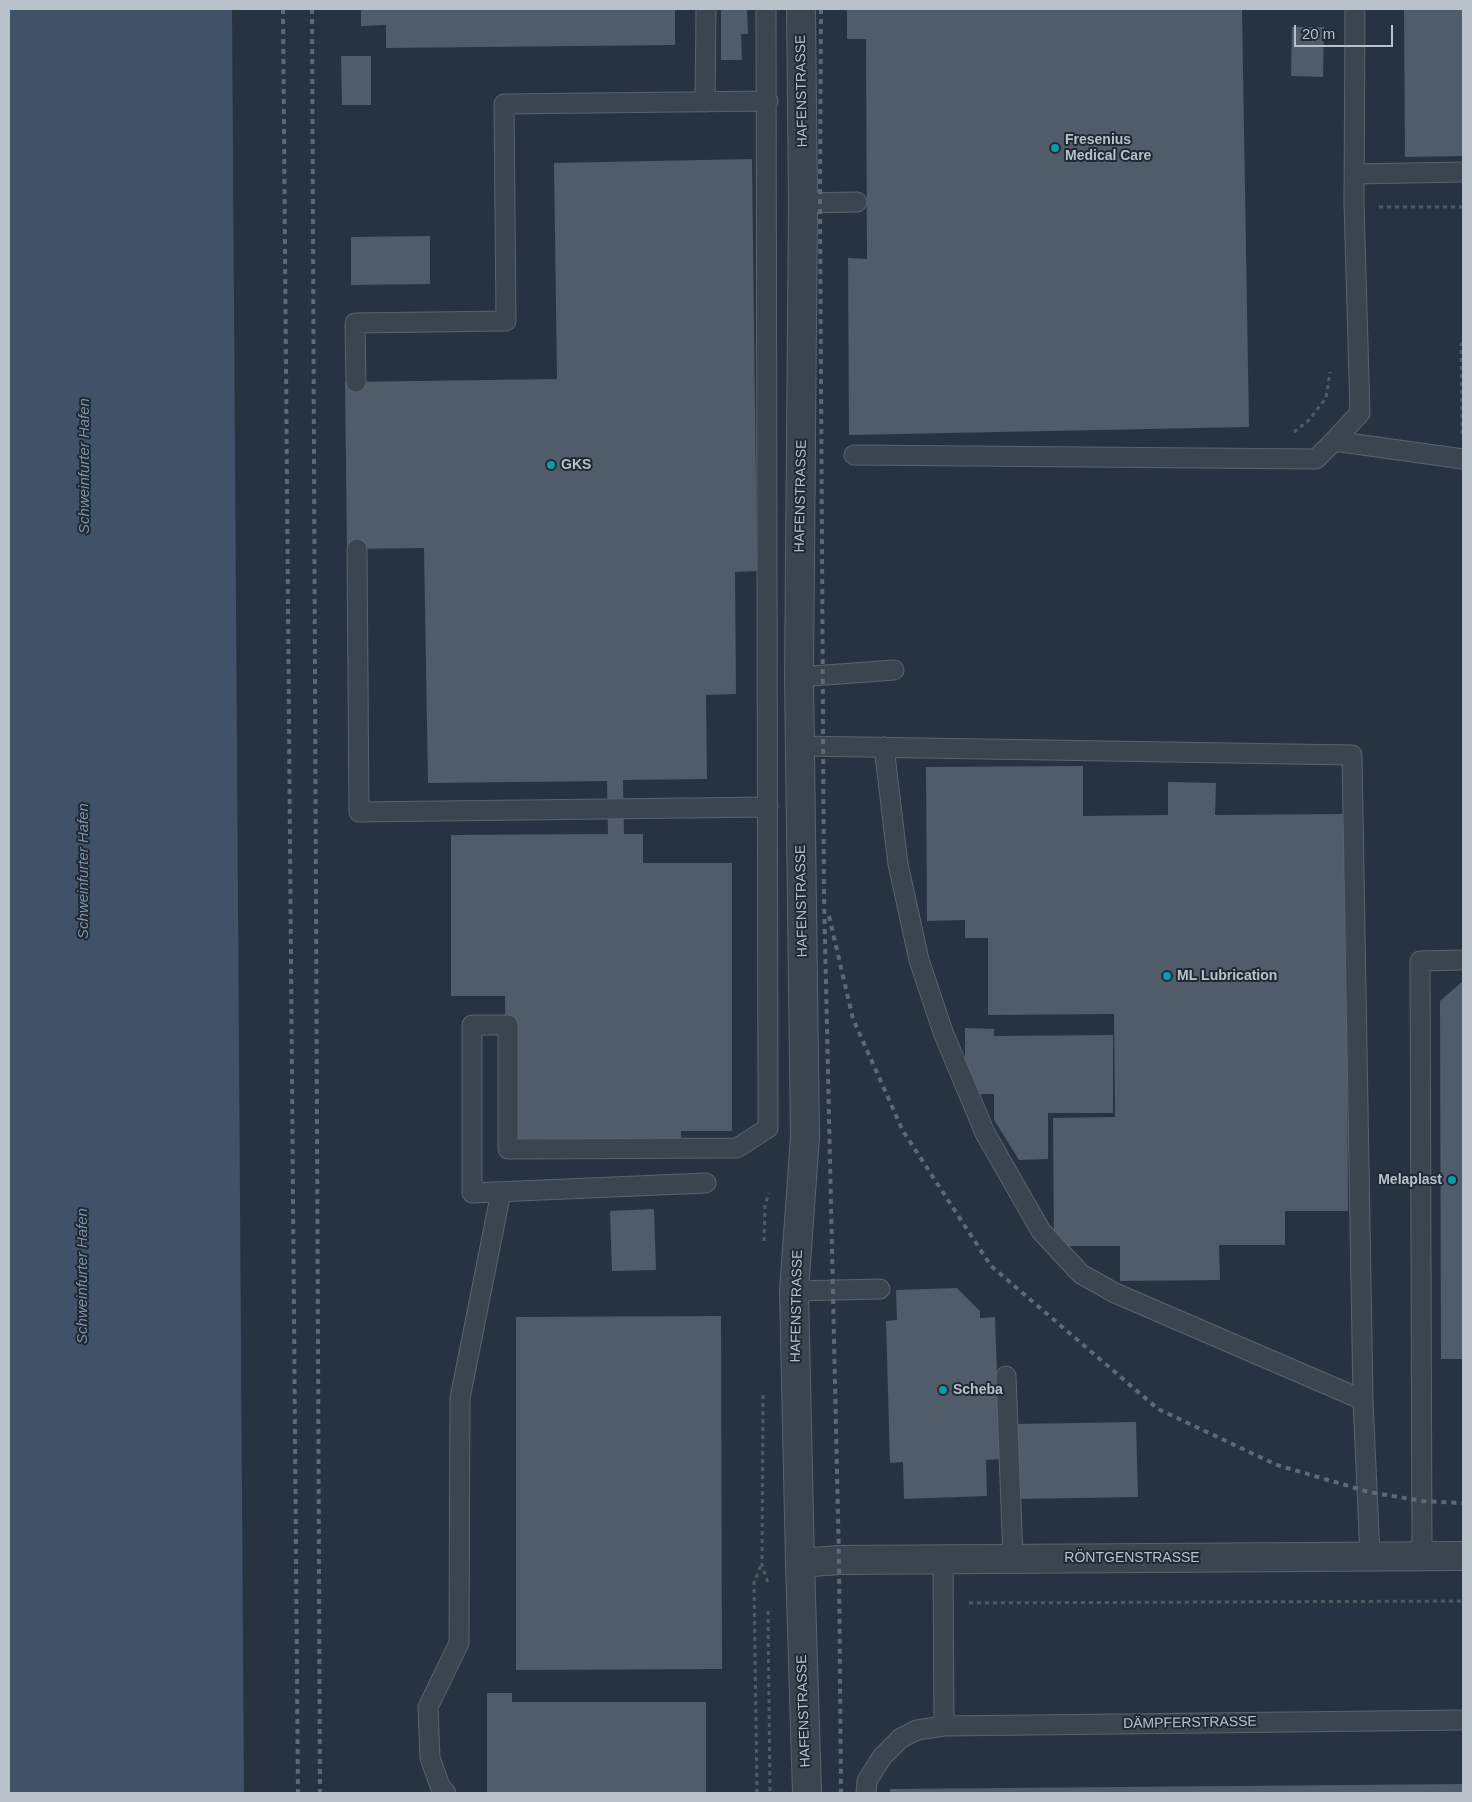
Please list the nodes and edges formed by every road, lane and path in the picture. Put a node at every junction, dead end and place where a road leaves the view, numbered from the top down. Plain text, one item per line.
1 (706, 9) edge
2 (766, 9) edge
3 (801, 9) edge
4 (1355, 9) edge
5 (768, 101) junction
6 (705, 102) junction
7 (1463, 172) edge
8 (1355, 174) junction
9 (857, 202) dead end
10 (803, 203) junction
11 (1354, 204) junction
12 (1463, 207) edge
13 (1463, 342) edge
14 (1330, 366) dead end
15 (356, 382) dead end
16 (1290, 435) dead end
17 (1334, 442) junction
18 (854, 455) dead end
19 (1463, 459) edge
20 (357, 549) dead end
21 (894, 670) dead end
22 (799, 677) junction
23 (800, 746) junction
24 (884, 747) junction
25 (768, 807) junction
26 (1463, 960) edge
27 (706, 1183) dead end
28 (501, 1192) junction
29 (880, 1289) dead end
30 (794, 1291) junction
31 (1006, 1376) dead end
32 (1363, 1400) junction
33 (1370, 1556) junction
34 (1422, 1556) junction
35 (1463, 1556) edge
36 (1013, 1558) junction
37 (943, 1559) junction
38 (800, 1563) junction
39 (768, 1593) dead end
40 (1463, 1601) edge
41 (768, 1603) dead end
42 (943, 1603) junction
43 (1463, 1720) edge
44 (944, 1726) junction
45 (446, 1793) edge
46 (757, 1793) edge
47 (770, 1793) edge
48 (807, 1793) edge
49 (866, 1793) edge

1 - 6 lane
2 - 5 lane
3 - 10 street, HAFENSTRASSE
4 - 8 lane
5 - 6 lane
5 - 25 lane
6 - 15 lane
7 - 8 lane
8 - 11 lane
9 - 10 lane
10 - 22 street, HAFENSTRASSE
11 - 12 path
11 - 17 lane
13 - 19 path
14 - 16 path
17 - 18 lane
17 - 19 lane
20 - 25 lane
21 - 22 lane
22 - 23 street, HAFENSTRASSE
23 - 24 lane
23 - 30 street, HAFENSTRASSE
24 - 32 lane
24 - 32 lane
25 - 28 lane
26 - 34 lane
27 - 28 lane
28 - 45 lane
29 - 30 lane
30 - 38 street, HAFENSTRASSE
31 - 36 lane
32 - 33 lane
33 - 34 street, RÖNTGENSTRASSE
33 - 36 street, RÖNTGENSTRASSE
34 - 35 street, RÖNTGENSTRASSE
36 - 37 street, RÖNTGENSTRASSE
37 - 38 street, RÖNTGENSTRASSE
37 - 42 lane
38 - 48 street, HAFENSTRASSE
39 - 46 path
40 - 42 path
41 - 47 path
42 - 44 lane
43 - 44 lane, DÄMPFERSTRASSE
44 - 49 lane, DÄMPFERSTRASSE

